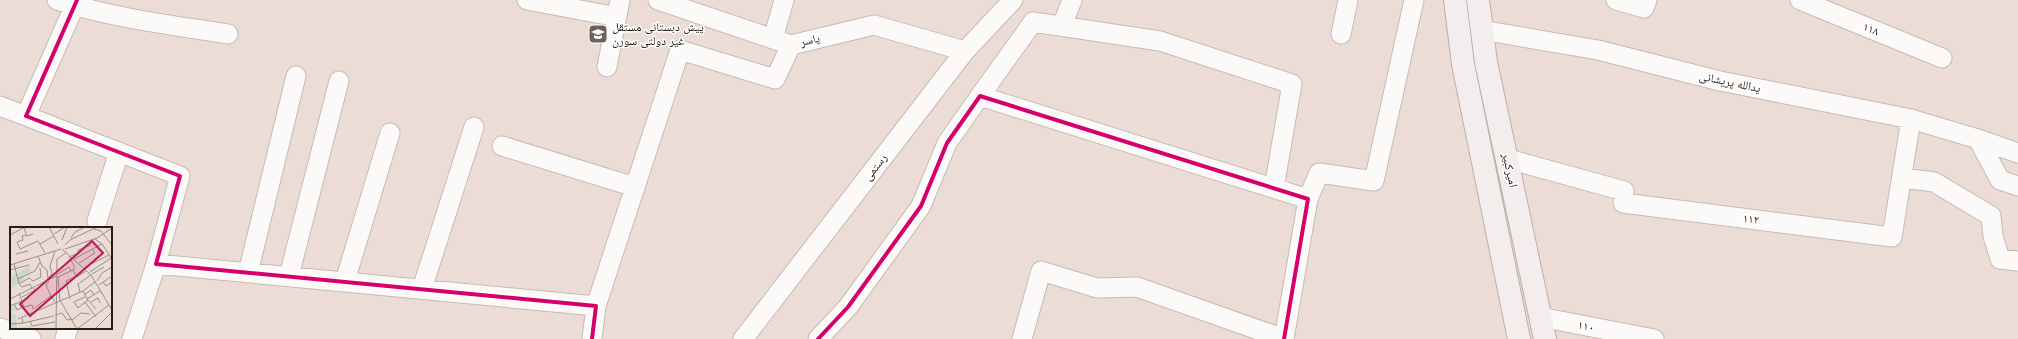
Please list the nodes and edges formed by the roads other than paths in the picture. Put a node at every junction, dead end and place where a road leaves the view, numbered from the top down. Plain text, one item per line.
1 (57, 0) edge
2 (527, 0) edge
3 (658, 0) edge
4 (784, 0) edge
5 (1013, 0) edge
6 (1072, 0) edge
7 (1348, 0) edge
8 (1414, 0) edge
9 (1455, 0) edge
10 (1478, 0) edge
11 (1616, 0) edge
12 (1647, 0) edge
13 (1800, 0) edge
14 (76, 3) edge
15 (618, 9) edge
16 (1062, 26) junction
17 (1481, 30) junction
18 (228, 34) dead end
19 (1341, 34) dead end
20 (782, 42) junction
21 (965, 51) junction
22 (1942, 58) dead end
23 (607, 67) dead end
24 (296, 76) dead end
25 (339, 81) dead end
26 (980, 96) junction
27 (0, 106) edge
28 (26, 116) junction
29 (1911, 119) junction
30 (474, 127) dead end
31 (390, 133) dead end
32 (1978, 139) junction
33 (502, 146) dead end
34 (119, 152) junction
35 (2018, 153) edge
36 (1508, 160) junction
37 (1902, 178) junction
38 (1512, 182) junction
39 (2018, 186) edge
40 (635, 187) junction
41 (1274, 188) junction
42 (1489, 188) junction
43 (1308, 199) junction
44 (97, 221) dead end
45 (2018, 261) edge
46 (156, 264) junction
47 (248, 273) junction
48 (289, 276) junction
49 (345, 281) junction
50 (422, 289) junction
51 (596, 306) junction
52 (1540, 317) junction
53 (0, 328) edge
54 (68, 329) edge
55 (30, 339) edge
56 (65, 339) edge
57 (132, 339) edge
58 (592, 339) edge
59 (743, 339) edge
60 (818, 339) edge
61 (1022, 339) edge
62 (1284, 339) edge
63 (1519, 339) edge
64 (1545, 339) edge
65 (1654, 339) edge

1 - 14 street
2 - 15 street
3 - 20 street
4 - 20 street
5 - 21 street, رستمی
6 - 16 street
7 - 19 street
8 - 43 street
9 - 42 main road, امیرکبیر
10 - 17 main road, امیرکبیر
11 - 12 street
13 - 22 street, ۱۱۸
14 - 18 street
14 - 28 street
15 - 23 street
16 - 26 street
16 - 41 street
17 - 29 street, یدالله پریشانی
17 - 36 main road, امیرکبیر
20 - 21 street, یاسر
20 - 40 street
21 - 59 street, رستمی
24 - 47 street
25 - 48 street
26 - 41 street
26 - 60 street
27 - 28 street
28 - 34 street
29 - 32 street, یدالله پریشانی
29 - 37 street, ۱۱۲
30 - 50 street
31 - 49 street
32 - 35 street, یدالله پریشانی
32 - 39 street
33 - 40 street
34 - 44 street
34 - 46 street
36 - 37 street, ۱۱۲
36 - 38 main road, امیرکبیر
37 - 45 street
38 - 42 main road
38 - 52 main road, امیرکبیر
40 - 51 street
41 - 43 street
42 - 63 main road, امیرکبیر
43 - 62 street
46 - 47 street
46 - 57 street
47 - 48 street
48 - 49 street
49 - 50 street
50 - 51 street
51 - 58 street
52 - 64 main road, امیرکبیر
52 - 65 street, ۱۱۰
53 - 55 street
54 - 56 street
61 - 62 street

